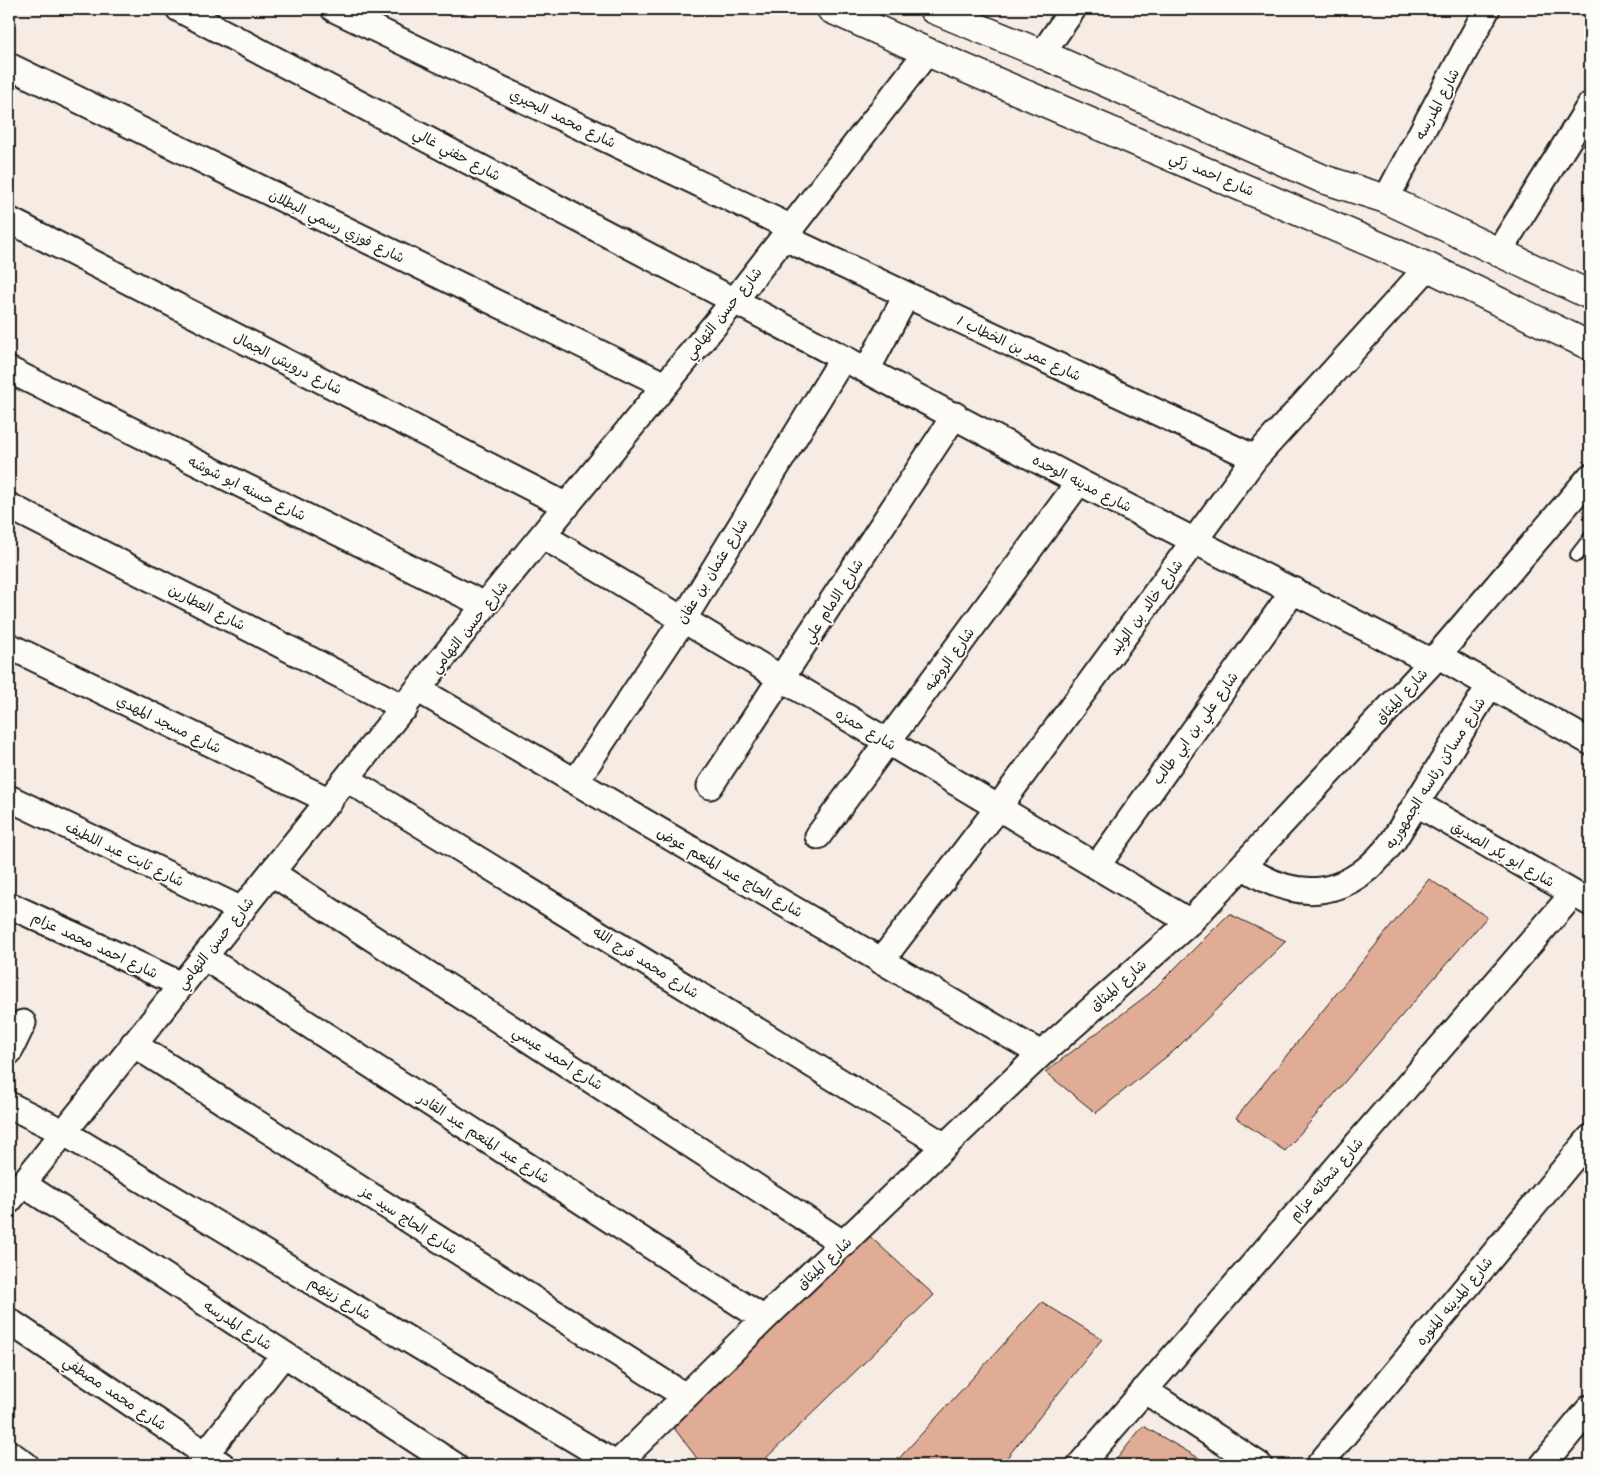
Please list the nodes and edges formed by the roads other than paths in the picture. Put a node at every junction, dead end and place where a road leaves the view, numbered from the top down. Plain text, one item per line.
1 (179, 9) edge
2 (334, 9) edge
3 (831, 9) edge
4 (933, 9) edge
5 (1074, 9) edge
6 (1487, 9) edge
7 (927, 52) junction
8 (1042, 54) junction
9 (9, 66) edge
10 (1590, 105) edge
11 (1323, 179) junction
12 (1386, 199) junction
13 (1310, 216) junction
14 (9, 220) edge
15 (788, 232) junction
16 (1498, 253) junction
17 (1428, 267) junction
18 (1590, 295) edge
19 (906, 296) junction
20 (735, 300) junction
21 (1590, 346) edge
22 (844, 358) junction
23 (9, 370) edge
24 (868, 370) junction
25 (665, 385) junction
26 (955, 415) junction
27 (1255, 458) junction
28 (1590, 477) edge
29 (1079, 482) junction
30 (9, 506) edge
31 (567, 506) junction
32 (543, 536) junction
33 (1590, 538) edge
34 (1195, 540) junction
35 (1577, 555) dead end
36 (1294, 590) junction
37 (486, 605) junction
38 (683, 620) junction
39 (9, 646) edge
40 (1434, 658) junction
41 (782, 678) junction
42 (1490, 685) junction
43 (412, 699) junction
44 (887, 742) junction
45 (1590, 742) edge
46 (347, 779) junction
47 (576, 781) junction
48 (710, 786) dead end
49 (9, 798) edge
50 (330, 801) junction
51 (1417, 804) junction
52 (998, 808) junction
53 (818, 836) dead end
54 (1097, 866) junction
55 (1243, 866) junction
56 (272, 873) junction
57 (1581, 898) edge
58 (9, 905) edge
59 (242, 910) junction
60 (1190, 922) junction
61 (204, 957) junction
62 (882, 961) junction
63 (182, 984) junction
64 (23, 1023) dead end
65 (134, 1044) junction
66 (9, 1052) edge
67 (1040, 1054) junction
68 (9, 1105) edge
69 (63, 1132) junction
70 (1590, 1138) edge
71 (945, 1146) junction
72 (16, 1193) edge
73 (844, 1244) junction
74 (764, 1319) junction
75 (9, 1321) edge
76 (284, 1354) junction
77 (1144, 1390) junction
78 (685, 1396) junction
79 (1590, 1408) edge
80 (9, 1453) edge
81 (208, 1462) edge
82 (26, 1465) edge
83 (454, 1465) edge
84 (617, 1465) edge
85 (1080, 1465) edge
86 (1259, 1465) edge
87 (1319, 1465) edge
88 (1543, 1465) edge

1 - 20 street, شارع حفني غالي
2 - 15 street, شارع محمد البحيري
3 - 7 street, شارع احمد زكي
4 - 8 street
5 - 8 street
6 - 12 street, شارع المدرسه
7 - 13 street, شارع احمد زكي
7 - 15 street, شارع حسن التهامي
8 - 11 street
9 - 25 street, شارع فوزي رسمي البطلان
10 - 16 street
11 - 12 street
11 - 13 street
12 - 16 street
13 - 17 street, شارع احمد زكي
14 - 31 street, شارع درويش الجمال
15 - 19 street, شارع عمر بن الخطاب 1
15 - 20 street, شارع حسن التهامي
16 - 18 street
17 - 21 street, شارع احمد زكي
17 - 27 street, شارع خالد بن الوليد
19 - 24 street
19 - 27 street, شارع عمر بن الخطاب 1
20 - 22 street, شارع مدينه الوحده
20 - 25 street, شارع حسن التهامي
22 - 24 street, شارع مدينه الوحده
22 - 38 street, شارع عثمان بن عفان
23 - 37 street, شارع حسنه ابو شوشه
24 - 26 street, شارع مدينه الوحده
25 - 31 street, شارع حسن التهامي
26 - 29 street, شارع مدينه الوحده
26 - 41 street, شارع الامام علي
27 - 34 street, شارع خالد بن الوليد
28 - 40 street, شارع الميثاق
29 - 34 street, شارع مدينه الوحده
29 - 44 street, شارع الروضه
30 - 43 street, شارع العطارين
31 - 32 street, شارع حسن التهامي
32 - 37 street, شارع حسن التهامي
32 - 38 street, شارع حمزه
33 - 35 lane
34 - 36 street, شارع مدينه الوحده
34 - 52 street, شارع خالد بن الوليد
36 - 40 street, شارع مدينه الوحده
36 - 54 street, شارع علي بن ابي طالب
37 - 43 street, شارع حسن التهامي
38 - 41 street, شارع حمزه
38 - 47 street, شارع عثمان بن عفان
39 - 50 street, شارع مسجد المهدي
40 - 42 street
40 - 55 street, شارع الميثاق
41 - 44 street, شارع حمزه
41 - 48 street, شارع الامام علي
42 - 45 street
42 - 51 street, شارع مساكن رئاسه الجمهوريه
43 - 46 street, شارع حسن التهامي
43 - 47 street, شارع الحاج عبد المنعم عوض
44 - 52 street, شارع حمزه
44 - 53 street, شارع الروضه
46 - 50 street, شارع حسن التهامي
46 - 71 street, شارع محمد فرج الله
47 - 62 street, شارع الحاج عبد المنعم عوض
49 - 59 street, شارع ثابت عبد اللطيف
50 - 56 street, شارع حسن التهامي
51 - 55 street, شارع مساكن رئاسه الجمهوريه
51 - 57 street, شارع ابو بكر الصديق
52 - 54 street, شارع حمزه
52 - 62 street, شارع خالد بن الوليد
54 - 60 street, شارع حمزه
55 - 60 street, شارع الميثاق
56 - 59 street, شارع حسن التهامي
56 - 73 street, شارع احمد عيسي
57 - 77 street, شارع شحاته عزام
58 - 63 street, شارع احمد محمد عزام
59 - 61 street, شارع حسن التهامي
60 - 67 street, شارع الميثاق
61 - 63 street, شارع حسن التهامي
61 - 74 street, شارع عبد المنعم عبد القادر
62 - 67 street, شارع الحاج عبد المنعم عوض
63 - 65 street, شارع حسن التهامي
64 - 66 street
65 - 69 street, شارع حسن التهامي
65 - 78 street, شارع الحاج سيد عز
67 - 71 street, شارع الميثاق
68 - 69 street, شارع زينهم
69 - 72 street, شارع حسن التهامي
69 - 84 street, شارع زينهم
70 - 87 street, شارع المدينه المنوره
71 - 73 street, شارع الميثاق
72 - 76 street, شارع المدرسه
73 - 74 street, شارع الميثاق
74 - 78 street, شارع الميثاق
75 - 81 street, شارع محمد مصطفي
76 - 81 street
76 - 83 street, شارع المدرسه
77 - 85 street, شارع شحاته عزام
77 - 86 street
78 - 84 street, شارع الميثاق
79 - 88 street
80 - 82 street

